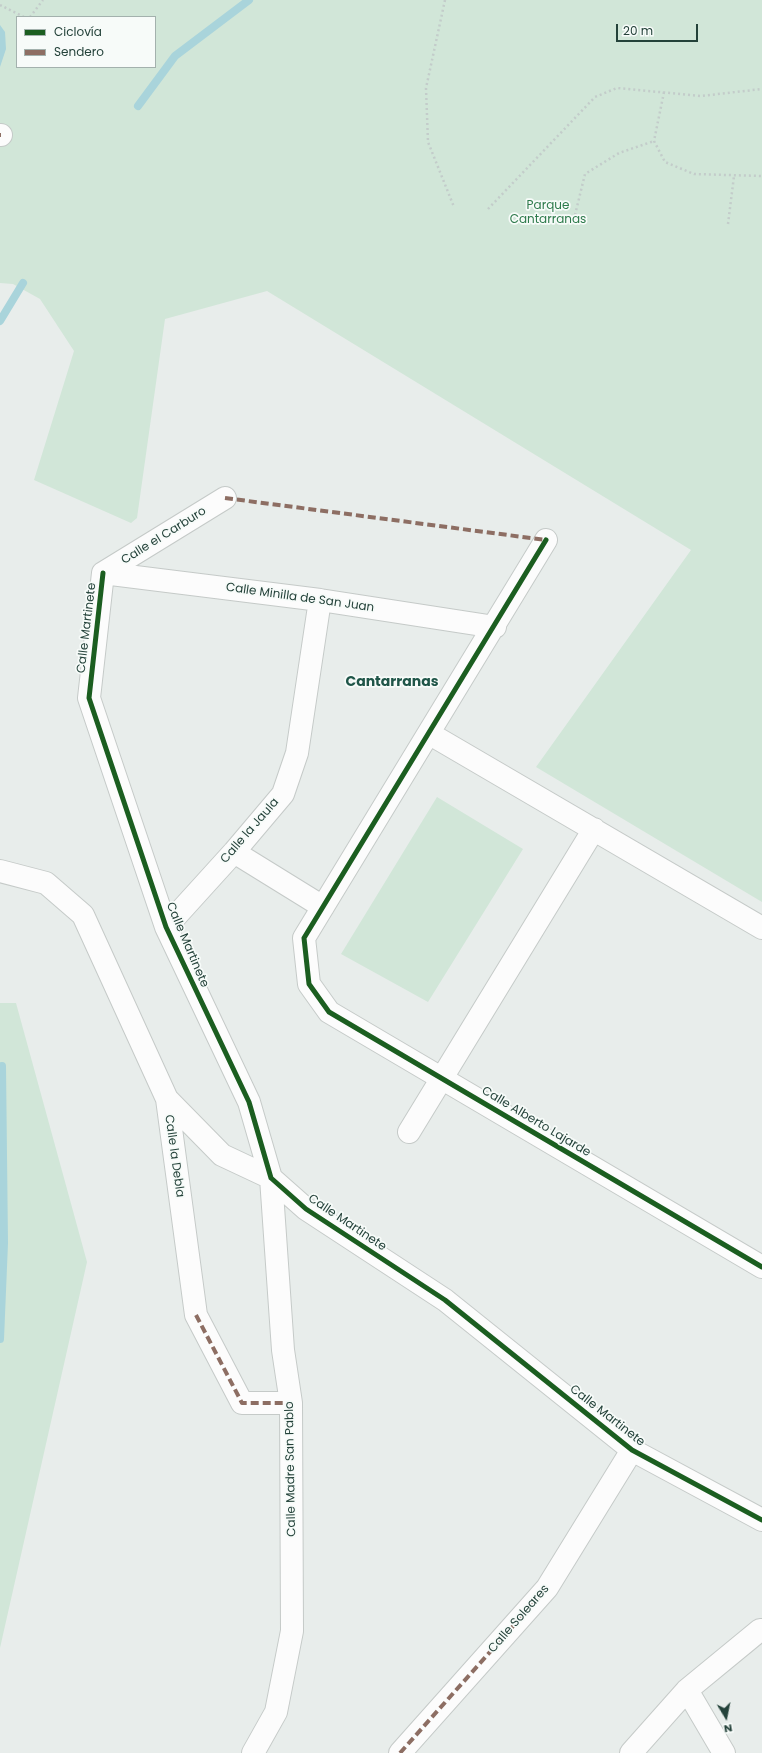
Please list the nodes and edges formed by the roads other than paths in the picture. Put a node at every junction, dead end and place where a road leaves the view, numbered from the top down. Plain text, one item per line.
1 (225, 498) dead end
2 (546, 540) dead end
3 (103, 573) junction
4 (320, 600) junction
5 (495, 627) junction
6 (430, 734) junction
7 (594, 829) junction
8 (234, 852) junction
9 (0, 872) edge
10 (323, 907) junction
11 (166, 927) junction
12 (762, 928) edge
13 (442, 1077) junction
14 (166, 1099) junction
15 (408, 1132) dead end
16 (271, 1178) junction
17 (762, 1267) edge
18 (291, 1403) junction
19 (632, 1450) junction
20 (762, 1520) edge
21 (762, 1630) edge
22 (687, 1690) junction
23 (253, 1753) edge
24 (400, 1753) edge
25 (630, 1753) edge
26 (724, 1753) edge

1 - 3 street, Calle el Carburo
2 - 5 street
3 - 4 street, Calle Minilla de San Juan
3 - 11 street, Calle Martinete
4 - 5 street, Calle Minilla de San Juan
4 - 8 street, Calle la Jaula
5 - 6 street
6 - 7 street
6 - 10 street
7 - 12 street
7 - 13 street
8 - 10 street
8 - 11 street, Calle la Jaula
9 - 14 street, Calle la Debla
10 - 13 street, Calle Alberto Lajarde
11 - 16 street, Calle Martinete
13 - 15 street
13 - 17 street, Calle Alberto Lajarde
14 - 16 street
14 - 18 street, Calle la Debla
16 - 18 street, Calle Madre San Pablo
16 - 19 street, Calle Martinete
18 - 23 street, Calle Madre San Pablo
19 - 20 street, Calle Martinete
19 - 24 street, Calle Soleares
21 - 22 street
22 - 25 street
22 - 26 street

